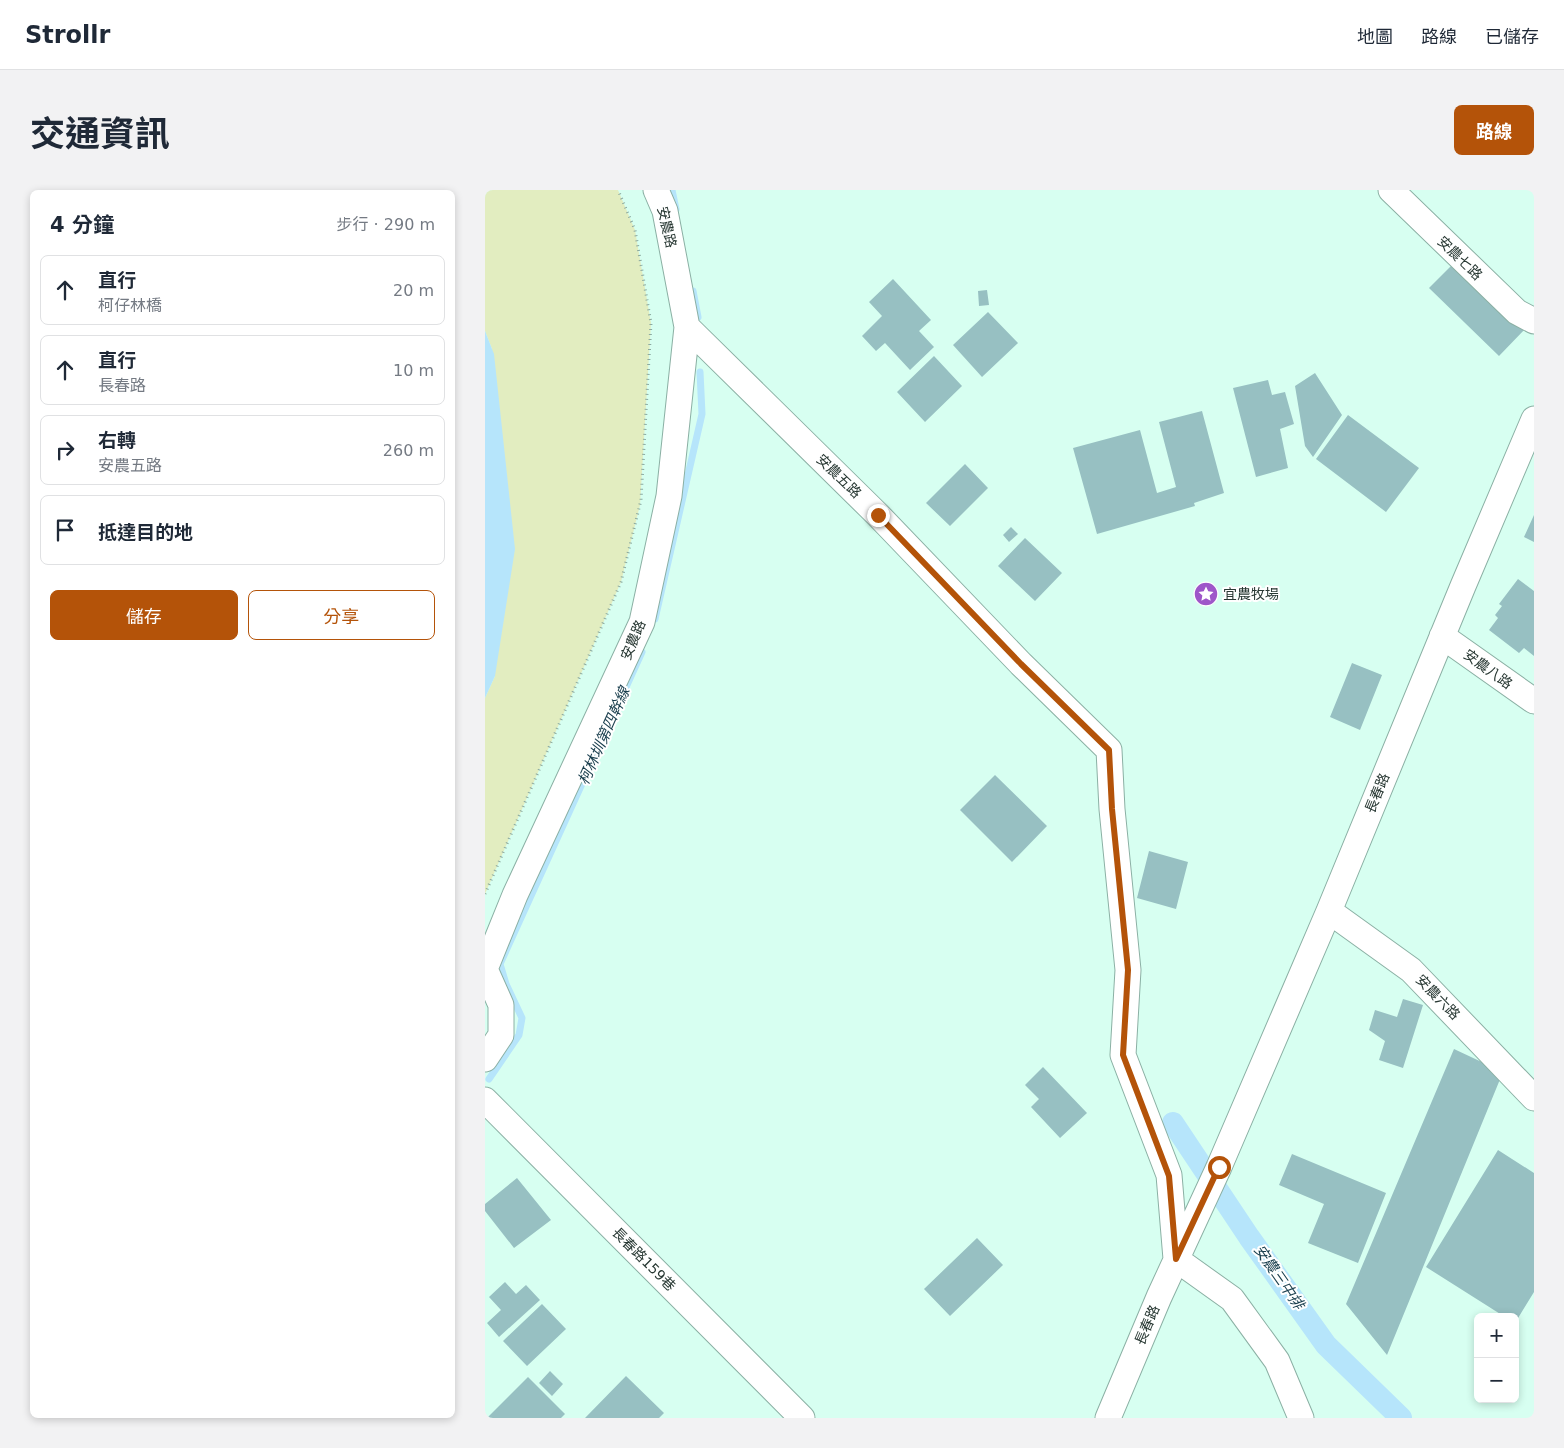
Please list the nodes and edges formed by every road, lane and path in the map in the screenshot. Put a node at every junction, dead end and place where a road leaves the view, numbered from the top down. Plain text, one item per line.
1 (618, 190) edge
2 (656, 190) edge
3 (1391, 190) edge
4 (1534, 321) edge
5 (687, 326) junction
6 (1534, 419) edge
7 (1442, 636) junction
8 (1534, 701) edge
9 (485, 894) edge
10 (1329, 912) junction
11 (485, 1059) edge
12 (1534, 1098) edge
13 (485, 1100) edge
14 (1176, 1259) junction
15 (802, 1418) edge
16 (1107, 1418) edge
17 (1301, 1418) edge

1 - 9 path
2 - 5 street, 安農路
3 - 4 street, 安農七路
5 - 11 street, 安農路
5 - 14 street, 安農五路
6 - 7 street, 長春路
7 - 8 street, 安農八路
7 - 10 street, 長春路
10 - 12 street, 安農六路
10 - 14 street, 長春路
13 - 15 street, 長春路159巷
14 - 16 street, 長春路
14 - 17 street

